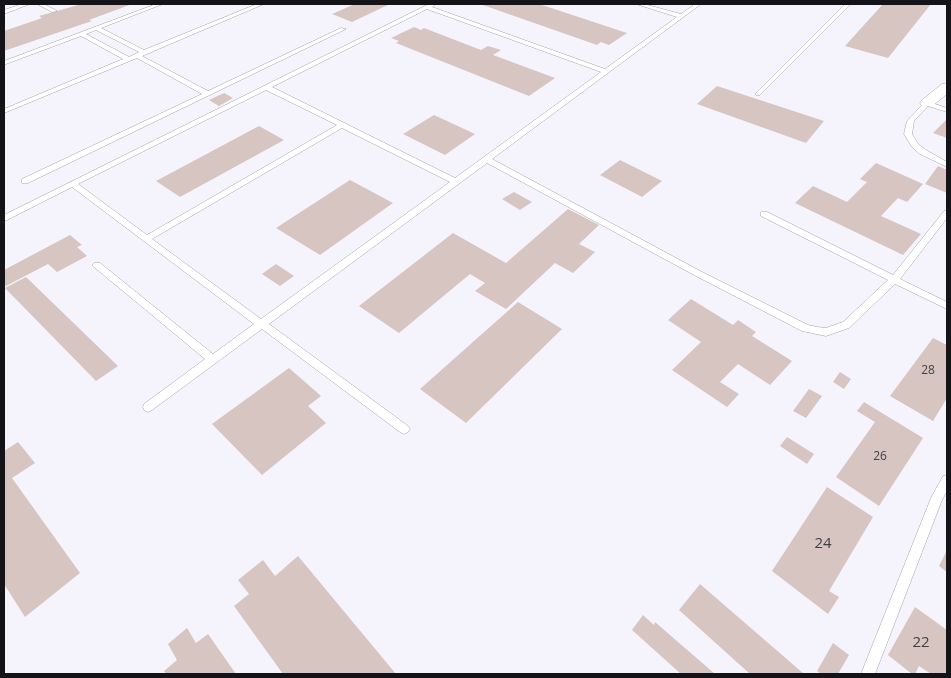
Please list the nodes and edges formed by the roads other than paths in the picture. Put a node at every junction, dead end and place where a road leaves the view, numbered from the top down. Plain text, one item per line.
1 (27, 4) edge
2 (40, 4) edge
3 (160, 4) edge
4 (261, 4) edge
5 (639, 4) edge
6 (698, 4) edge
7 (848, 4) edge
8 (430, 5) edge
9 (54, 11) dead end
10 (4, 12) edge
11 (681, 16) junction
12 (80, 25) dead end
13 (93, 29) junction
14 (343, 29) dead end
15 (81, 34) junction
16 (140, 54) junction
17 (128, 59) junction
18 (4, 62) edge
19 (606, 72) junction
20 (947, 86) edge
21 (266, 87) junction
22 (208, 94) junction
23 (758, 94) dead end
24 (927, 103) junction
25 (947, 110) edge
26 (4, 111) edge
27 (342, 125) junction
28 (486, 159) junction
29 (947, 165) edge
30 (25, 181) dead end
31 (456, 182) junction
32 (72, 184) junction
33 (947, 213) edge
34 (764, 214) dead end
35 (4, 218) edge
36 (146, 239) junction
37 (96, 265) dead end
38 (894, 280) junction
39 (947, 306) edge
40 (261, 324) junction
41 (213, 360) junction
42 (148, 407) dead end
43 (404, 429) dead end
44 (947, 480) edge
45 (868, 674) edge

1 - 10 lane
2 - 9 lane
3 - 13 lane
4 - 16 lane
5 - 11 lane
6 - 11 lane
7 - 23 lane
8 - 19 lane
8 - 21 lane
11 - 19 lane
12 - 13 lane
13 - 15 lane
13 - 16 lane
14 - 22 lane
15 - 17 lane
15 - 18 lane
16 - 17 lane
16 - 22 lane
17 - 26 lane
19 - 28 lane
20 - 24 street
21 - 27 lane
21 - 32 lane
22 - 30 lane
24 - 25 lane
24 - 29 lane
27 - 31 lane
27 - 36 lane
28 - 31 lane
28 - 38 lane
31 - 40 lane
32 - 35 lane
32 - 36 lane
33 - 38 lane
34 - 38 lane
36 - 40 lane
37 - 41 lane
38 - 39 lane
40 - 41 lane
40 - 43 lane
41 - 42 lane
44 - 45 lane

